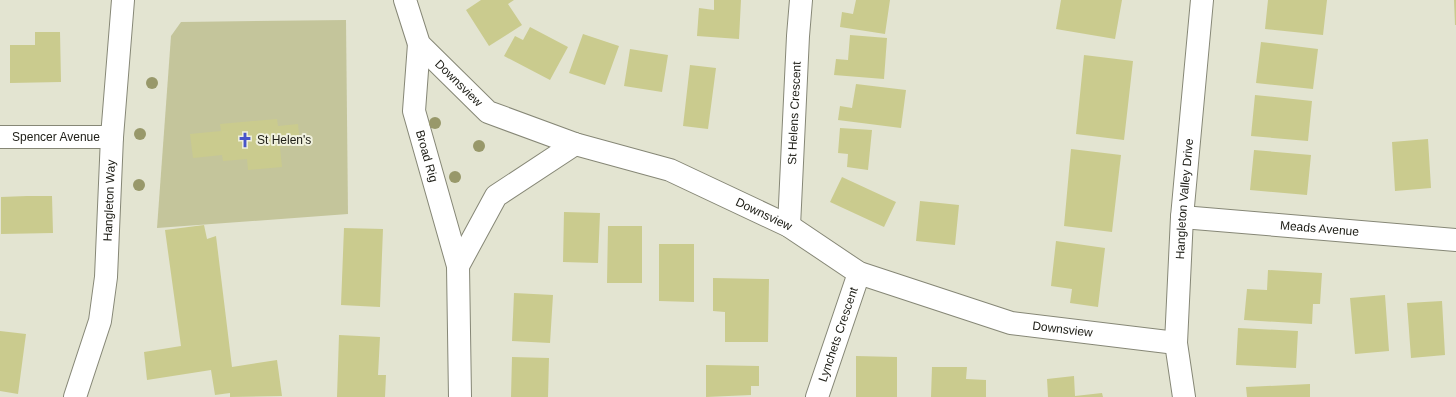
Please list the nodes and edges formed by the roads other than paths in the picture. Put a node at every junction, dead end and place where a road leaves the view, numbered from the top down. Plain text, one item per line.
1 (123, 0) edge
2 (405, 0) edge
3 (801, 0) edge
4 (1202, 0) edge
5 (419, 44) junction
6 (0, 137) edge
7 (112, 137) junction
8 (575, 144) junction
9 (1182, 217) junction
10 (789, 226) junction
11 (1456, 240) edge
12 (458, 266) junction
13 (859, 273) junction
14 (1176, 343) junction
15 (76, 397) edge
16 (460, 397) edge
17 (817, 397) edge
18 (1184, 397) edge

1 - 7 street, Hangleton Way
2 - 5 street, Downsview
3 - 10 street, St Helens Crescent
4 - 9 street, Hangleton Valley Drive
5 - 8 street, Downsview
5 - 12 street, Broad Rig
6 - 7 street, Spencer Avenue
7 - 15 street, Hangleton Way
8 - 10 street, Downsview
8 - 12 street, Broad Rig
9 - 11 street, Meads Avenue
9 - 14 street, Hangleton Valley Drive
10 - 13 street, Downsview
12 - 16 street, Broad Rig
13 - 14 street, Downsview
13 - 17 street, Lynchets Crescent
14 - 18 street, Hangleton Valley Drive

